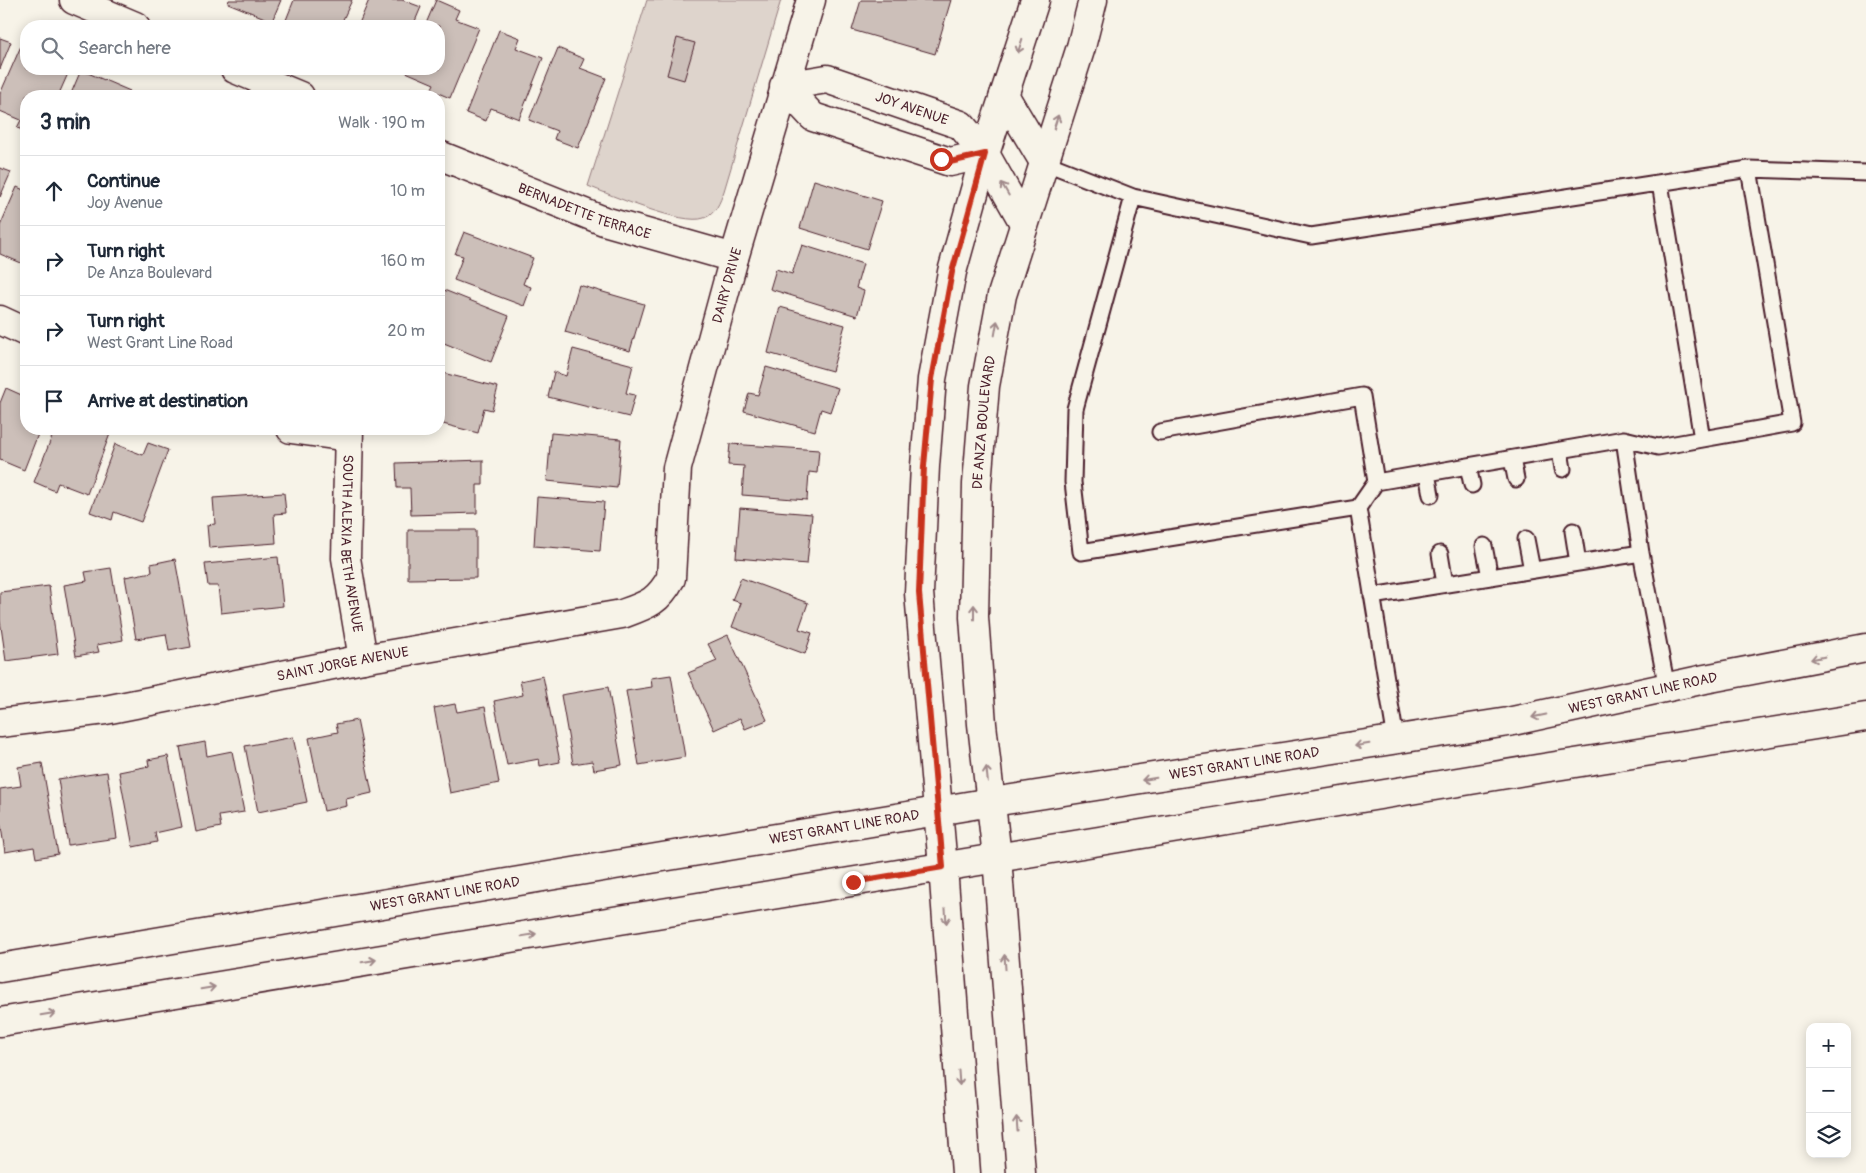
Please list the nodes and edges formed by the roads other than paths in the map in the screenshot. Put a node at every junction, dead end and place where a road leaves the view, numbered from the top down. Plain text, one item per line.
1 (74, 0) edge
2 (811, 0) edge
3 (1035, 0) edge
4 (1093, 0) edge
5 (122, 20) edge
6 (249, 75) edge
7 (784, 86) junction
8 (286, 90) edge
9 (1004, 95) junction
10 (985, 154) junction
11 (445, 157) edge
12 (1044, 162) junction
13 (1749, 169) junction
14 (1866, 173) edge
15 (1660, 183) junction
16 (1133, 197) junction
17 (1024, 223) junction
18 (734, 258) junction
19 (0, 320) edge
20 (20, 329) edge
21 (1160, 432) dead end
22 (349, 435) edge
23 (1624, 439) junction
24 (1702, 439) junction
25 (1560, 450) junction
26 (1512, 458) junction
27 (1468, 466) junction
28 (1563, 469) dead end
29 (1427, 473) junction
30 (1516, 479) dead end
31 (1376, 482) junction
32 (1472, 485) dead end
33 (1431, 495) dead end
34 (1358, 508) junction
35 (1573, 531) dead end
36 (1526, 538) dead end
37 (1484, 546) dead end
38 (1641, 553) junction
39 (1440, 554) dead end
40 (1578, 563) junction
41 (1532, 570) junction
42 (1490, 577) junction
43 (671, 578) joint
44 (1445, 584) junction
45 (1372, 596) junction
46 (1866, 648) edge
47 (362, 659) junction
48 (1667, 688) junction
49 (1866, 717) edge
50 (0, 723) edge
51 (1396, 740) junction
52 (991, 803) junction
53 (938, 811) junction
54 (997, 857) junction
55 (943, 867) junction
56 (0, 968) edge
57 (0, 1022) edge
58 (966, 1173) edge
59 (1021, 1173) edge

1 - 5 street
2 - 7 street, DAIRY DRIVE
3 -> 9 street
12 -> 4 street, DE ANZA BOULEVARD
6 - 8 street
7 - 10 street
7 - 10 street, JOY AVENUE
7 - 18 street, DAIRY DRIVE
9 - 10 street
9 - 12 street
17 -> 10 street, JOY AVENUE
10 - 53 street
11 - 18 street, BERNADETTE TERRACE
12 - 16 lane
12 - 17 street, DE ANZA BOULEVARD
13 - 14 lane
13 - 15 lane
13 - 24 lane
15 - 16 lane
15 - 24 lane
16 - 34 lane
52 -> 17 street, DE ANZA BOULEVARD
18 - 43 street, DAIRY DRIVE
19 - 20 street
21 - 31 lane
22 - 47 street, SOUTH ALEXIA BETH AVENUE
23 - 24 lane
23 - 25 lane
23 - 38 lane
25 - 26 lane
25 - 28 lane
26 - 27 lane
26 - 30 lane
27 - 29 lane
27 - 32 lane
29 - 31 lane
29 - 33 lane
31 - 34 lane
34 - 45 lane
35 - 40 lane
36 - 41 lane
37 - 42 lane
38 - 40 lane
38 - 48 lane
39 - 44 lane
40 - 41 lane
41 - 42 lane
42 - 44 lane
43 - 47 street, SAINT JORGE AVENUE
44 - 45 lane
45 - 51 lane
46 -> 48 street, WEST GRANT LINE ROAD
47 - 50 street, SAINT JORGE AVENUE
48 -> 51 street, WEST GRANT LINE ROAD
49 - 54 street
51 -> 52 street, WEST GRANT LINE ROAD
52 - 53 street, WEST GRANT LINE ROAD
52 - 54 street, DE ANZA BOULEVARD
53 - 55 street
53 - 56 street, WEST GRANT LINE ROAD
54 - 55 street
59 -> 54 street, DE ANZA BOULEVARD
57 -> 55 street
55 -> 58 street

